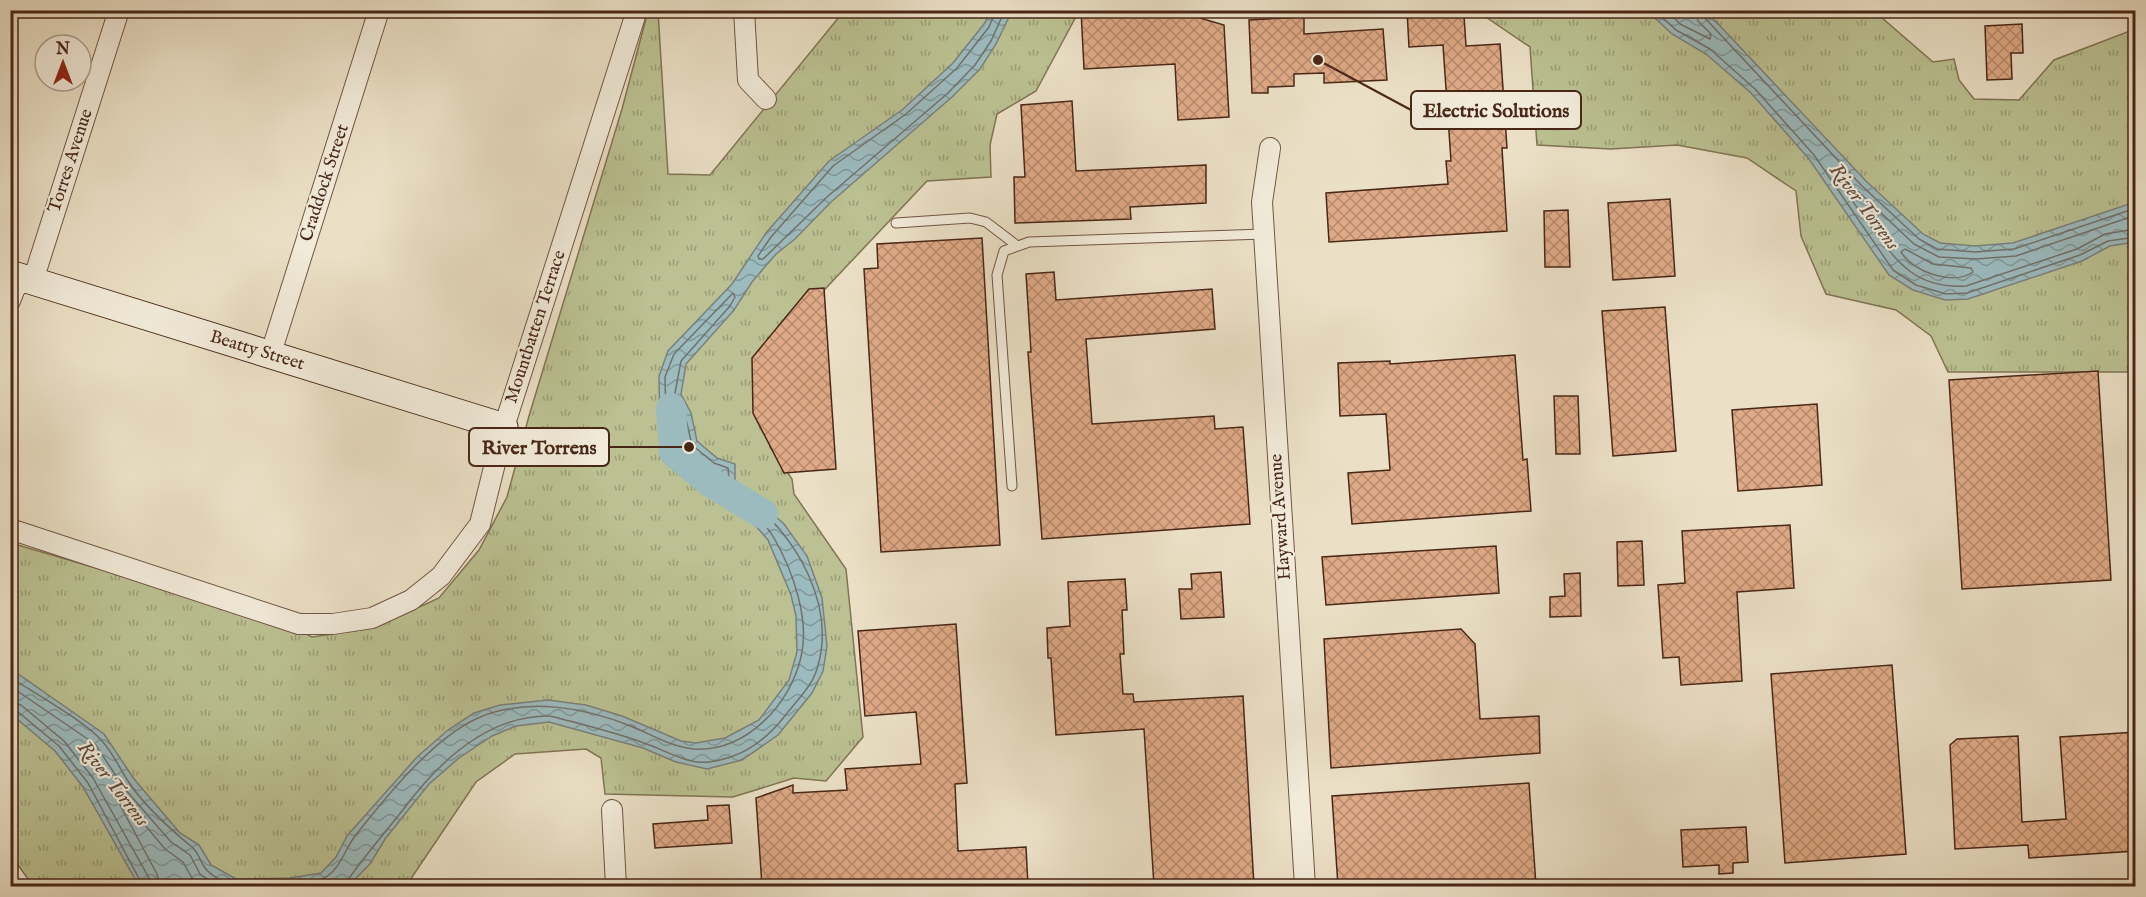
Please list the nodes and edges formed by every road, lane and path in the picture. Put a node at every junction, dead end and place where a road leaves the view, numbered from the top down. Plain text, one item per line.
1 (119, 10) edge
2 (380, 10) edge
3 (637, 10) edge
4 (744, 10) edge
5 (766, 99) dead end
6 (1270, 148) dead end
7 (896, 223) dead end
8 (1264, 234) junction
9 (1016, 244) junction
10 (18, 276) edge
11 (10, 301) edge
12 (270, 356) junction
13 (504, 427) junction
14 (1012, 486) dead end
15 (10, 529) edge
16 (612, 810) dead end
17 (10, 872) edge
18 (20, 886) edge
19 (616, 886) edge
20 (1305, 886) edge

1 - 10 street, Torres Avenue
2 - 12 street, Craddock Street
3 - 13 street, Mountbatten Terrace
4 - 5 street
6 - 8 street, Hayward Avenue
7 - 9 lane
8 - 9 lane
8 - 20 street, Hayward Avenue
9 - 14 lane
10 - 11 street, Torres Avenue
10 - 12 street, Beatty Street
12 - 13 street, Beatty Street
13 - 15 street, Mountbatten Terrace
16 - 19 street
17 - 18 street

